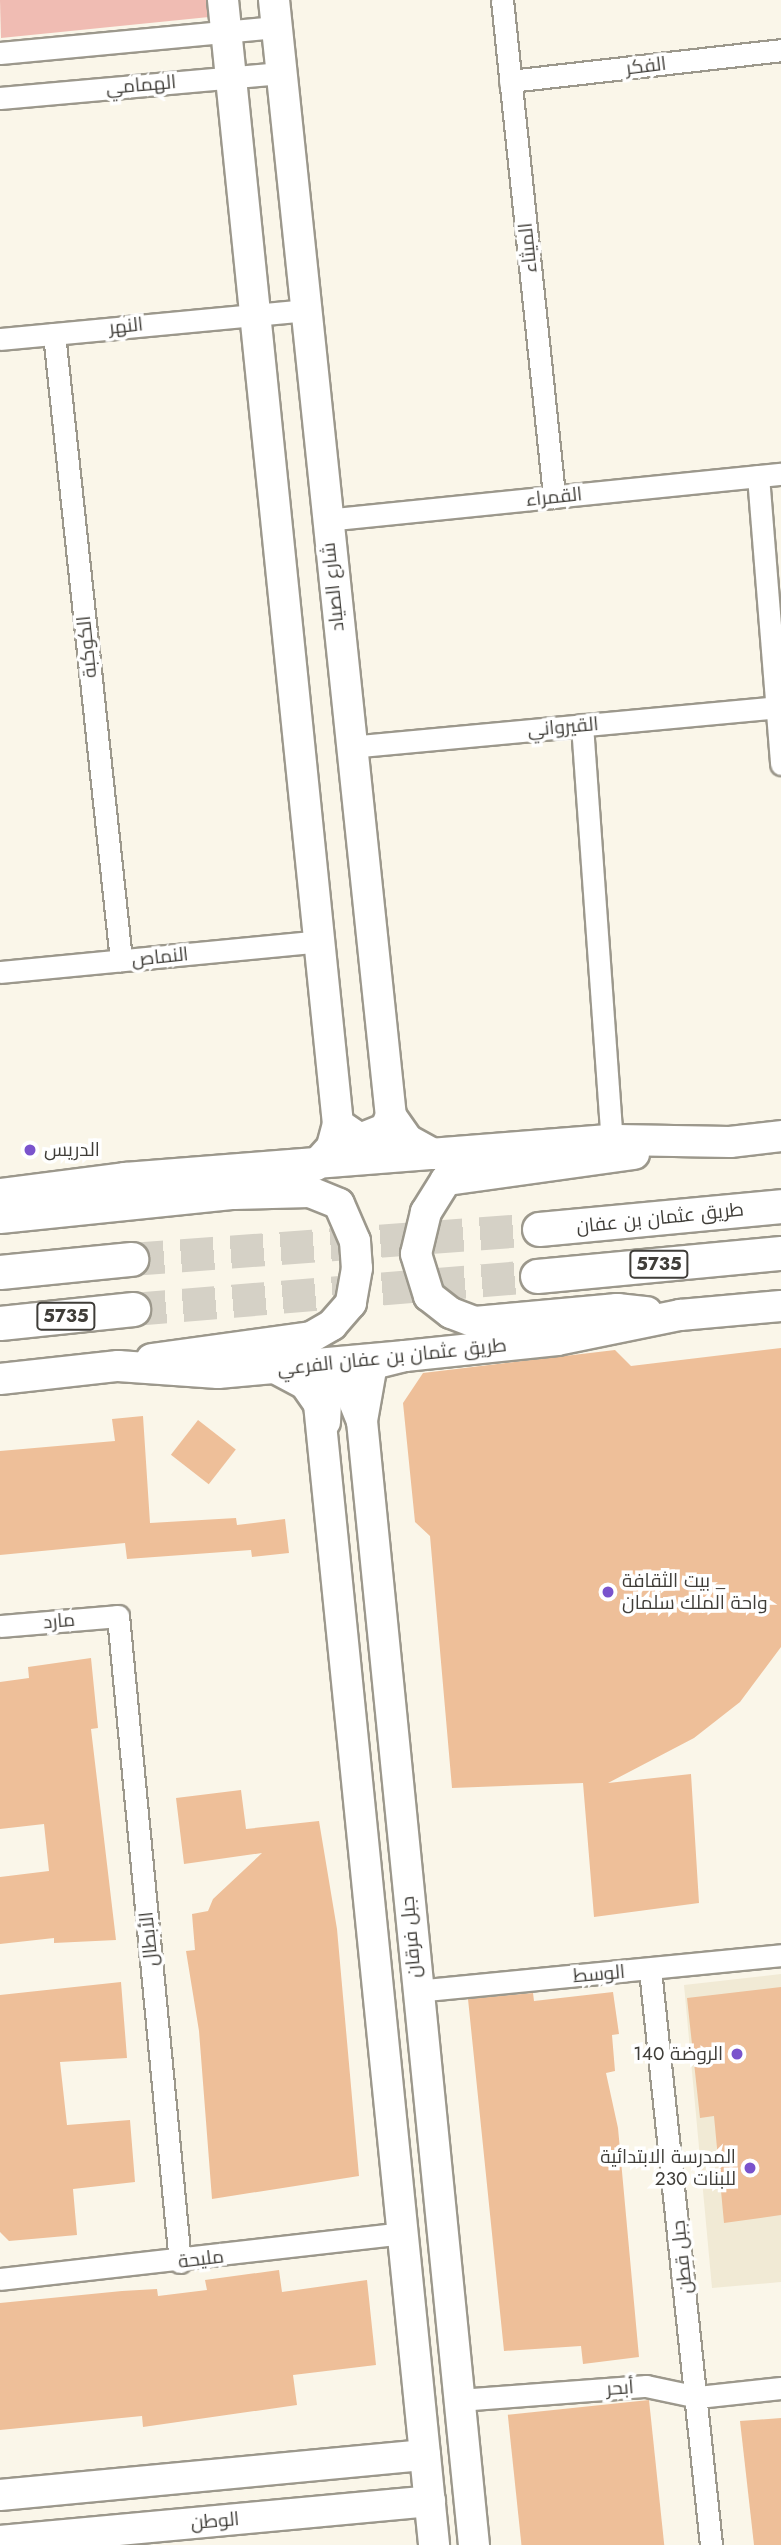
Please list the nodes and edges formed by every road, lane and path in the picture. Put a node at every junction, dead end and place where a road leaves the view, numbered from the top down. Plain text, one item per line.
1 (502, 0) edge
2 (275, 13) edge
3 (225, 14) edge
4 (781, 50) edge
5 (0, 53) edge
6 (281, 73) junction
7 (230, 77) junction
8 (510, 81) junction
9 (0, 98) edge
10 (305, 310) junction
11 (252, 314) junction
12 (54, 334) junction
13 (0, 339) edge
14 (781, 474) edge
15 (758, 476) junction
16 (554, 497) junction
17 (326, 520) junction
18 (776, 707) junction
19 (582, 725) junction
20 (349, 747) junction
21 (781, 764) edge
22 (320, 941) junction
23 (121, 960) junction
24 (0, 972) edge
25 (391, 1116) junction
26 (338, 1124) junction
27 (781, 1136) edge
28 (612, 1140) junction
29 (681, 1141) junction
30 (433, 1154) junction
31 (315, 1166) junction
32 (0, 1194) edge
33 (781, 1206) edge
34 (0, 1217) edge
35 (539, 1229) tunnel mouth
36 (781, 1253) edge
37 (131, 1259) tunnel mouth
38 (0, 1272) edge
39 (537, 1276) tunnel mouth
40 (781, 1306) edge
41 (133, 1309) tunnel mouth
42 (680, 1315) junction
43 (0, 1323) edge
44 (405, 1356) junction
45 (118, 1366) junction
46 (275, 1368) junction
47 (0, 1379) edge
48 (362, 1421) junction
49 (324, 1435) junction
50 (118, 1616) joint
51 (0, 1626) edge
52 (781, 1955) edge
53 (650, 1970) junction
54 (416, 1991) junction
55 (402, 2233) junction
56 (180, 2262) junction
57 (0, 2279) edge
58 (781, 2388) edge
59 (698, 2397) junction
60 (459, 2400) junction
61 (425, 2455) junction
62 (0, 2495) edge
63 (430, 2501) junction
64 (0, 2541) edge
65 (434, 2545) edge
66 (474, 2545) edge
67 (711, 2545) edge

1 - 8 street, الميثاء
2 - 3 street
2 - 6 street, شارع الصياد
3 - 5 street
3 - 7 street
4 - 8 street, الفكر
6 - 7 street, الهمامي
6 - 10 street, شارع الصياد
7 - 9 street, الهمامي
7 - 11 street
8 - 16 street, الميثاء
10 - 11 street, النهر
10 - 17 street, شارع الصياد
11 - 12 street, النهر
11 - 22 street
12 - 13 street, النهر
12 - 23 street, الكوكبة
14 - 15 street, القمراء
15 - 16 street, القمراء
15 - 18 street
16 - 17 street, القمراء
17 - 20 street, شارع الصياد
18 - 19 street, القيرواني
18 - 21 street
19 - 20 street, القيرواني
19 - 28 street
20 - 25 street, شارع الصياد
22 - 23 street, النماص
22 - 26 street
23 - 24 street, النماص
25 - 26 street
25 - 30 street
26 - 31 street
27 - 29 street
28 - 29 street
28 - 30 street
29 - 42 street
30 - 31 street
31 - 32 street
33 - 35 main road, طريق عثمان بن عفان / 5735
34 - 45 street
36 - 39 main road, 5735
37 - 38 main road
40 - 42 street, طريق عثمان بن عفان الفرعي
41 - 43 main road, 5735
42 - 44 street, طريق عثمان بن عفان الفرعي
44 - 46 street, طريق عثمان بن عفان الفرعي
44 - 48 street, جبل فرقان
45 - 46 street, طريق عثمان بن عفان الفرعي
45 - 47 street, طريق عثمان بن عفان الفرعي
46 - 49 street, جبل فرقان
48 - 49 street
48 - 54 street, جبل فرقان
49 - 55 street, جبل فرقان
50 - 51 street, مارد
50 - 56 street, الأبطال
52 - 53 street, الوسط
53 - 54 street, الوسط
53 - 59 street, جبل قطن
54 - 60 street, جبل فرقان
55 - 56 street, مليحة
55 - 61 street, جبل فرقان
56 - 57 street, مليحة
58 - 59 street, أبحر
59 - 60 street, أبحر
59 - 67 street, جبل قطن
60 - 66 street, جبل فرقان
61 - 62 street
61 - 63 street, جبل فرقان
63 - 64 street, الوطن
63 - 65 street, جبل فرقان

